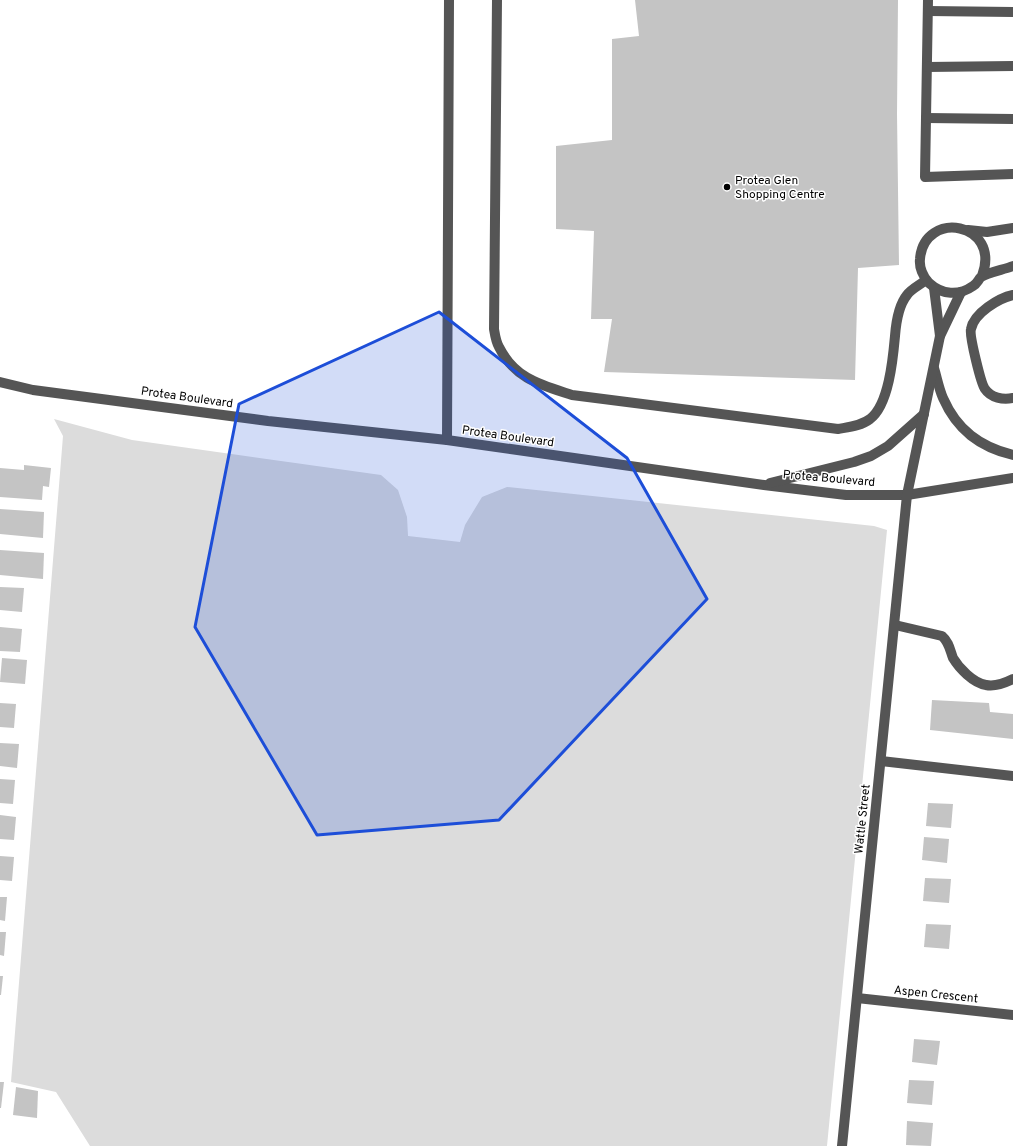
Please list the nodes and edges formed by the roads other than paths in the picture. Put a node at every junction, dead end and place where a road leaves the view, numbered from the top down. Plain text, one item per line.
1 (449, 0) edge
2 (497, 0) edge
3 (928, 0) edge
4 (928, 11) junction
5 (1013, 12) edge
6 (1013, 66) edge
7 (927, 67) junction
8 (926, 118) junction
9 (1013, 119) edge
10 (1013, 174) edge
11 (1013, 228) edge
12 (966, 230) junction
13 (1013, 266) edge
14 (982, 276) junction
15 (926, 280) junction
16 (934, 288) junction
17 (961, 292) junction
18 (1013, 295) edge
19 (940, 336) junction
20 (933, 366) junction
21 (0, 382) edge
22 (1013, 398) edge
23 (924, 414) junction
24 (447, 440) junction
25 (1013, 455) edge
26 (1013, 478) edge
27 (764, 485) junction
28 (908, 495) junction
29 (895, 625) junction
30 (1013, 679) edge
31 (881, 761) junction
32 (1013, 776) edge
33 (857, 998) junction
34 (1013, 1015) edge
35 (842, 1146) edge

1 - 24 street
2 - 15 street
3 - 4 street
4 - 5 street
4 - 7 street
6 - 7 street
7 - 8 street
8 - 9 street
8 - 10 street
11 - 12 street
12 - 14 street
12 - 15 street
13 - 14 street
14 - 17 street
15 - 16 street
16 - 17 street
16 - 19 street
17 - 19 street
18 - 22 street
19 - 20 street, Wattle Street
20 - 23 street, Wattle Street
20 - 25 street
21 - 24 street, Protea Boulevard
23 - 27 street
23 - 28 street, Wattle Street
24 - 27 street, Protea Boulevard
26 - 28 street, Protea Boulevard
27 - 28 street, Protea Boulevard
28 - 29 street, Wattle Street
29 - 30 street
29 - 31 street, Wattle Street
31 - 32 street
31 - 33 street, Wattle Street
33 - 34 street, Aspen Crescent
33 - 35 street, Wattle Street

